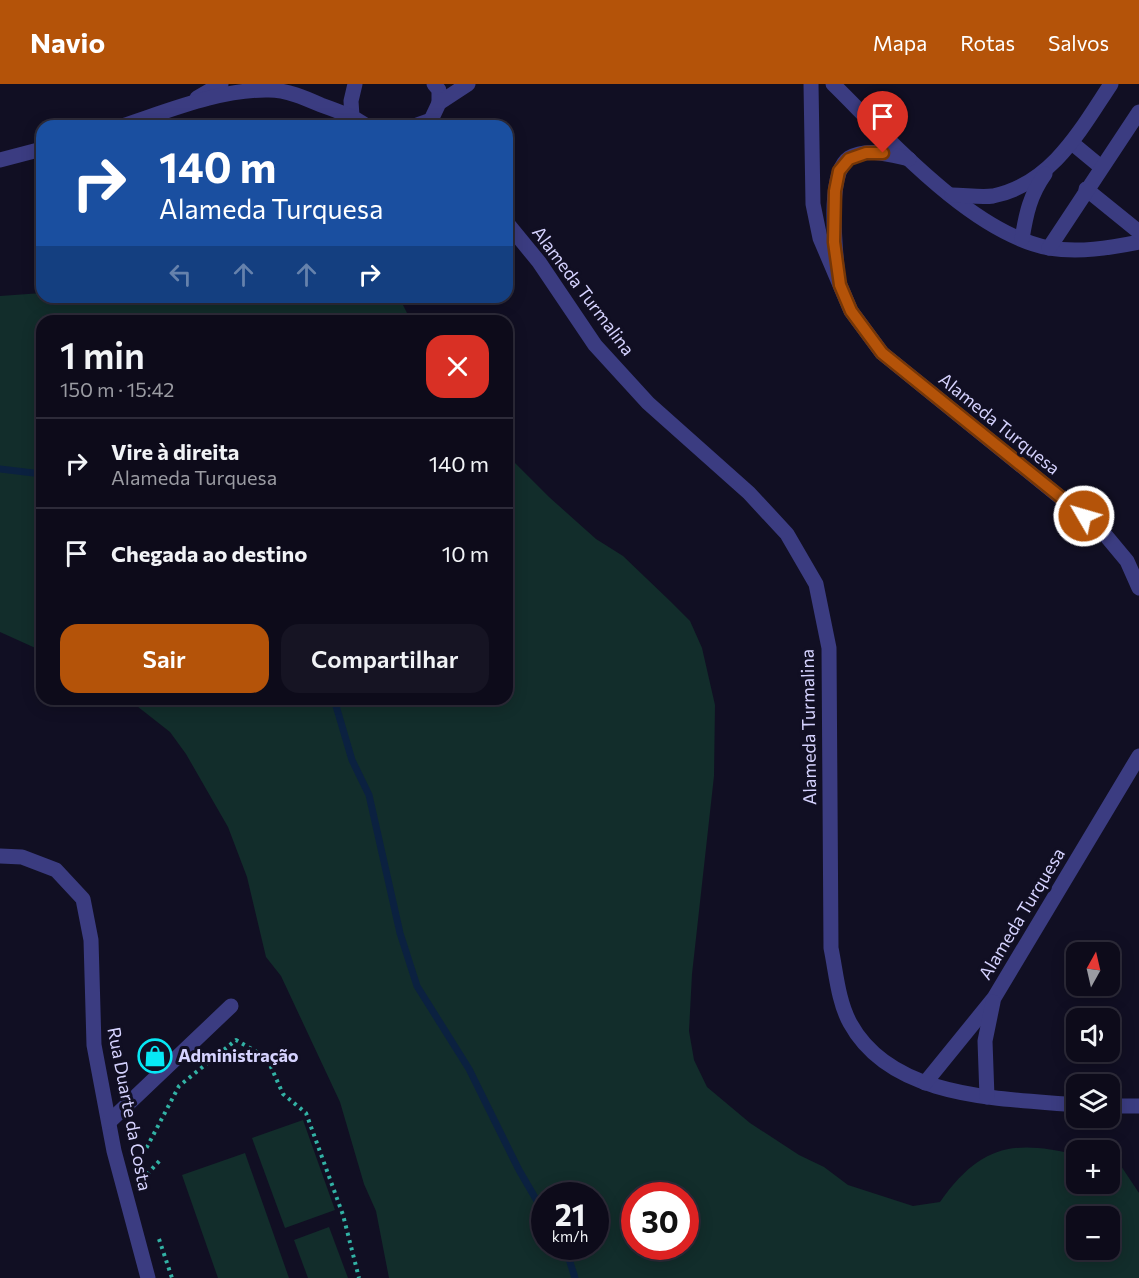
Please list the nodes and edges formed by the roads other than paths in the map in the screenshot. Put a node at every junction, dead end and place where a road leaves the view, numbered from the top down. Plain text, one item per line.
1 (221, 84) edge
2 (355, 84) edge
3 (434, 84) edge
4 (468, 84) edge
5 (811, 84) edge
6 (834, 84) edge
7 (1111, 84) edge
8 (439, 103) junction
9 (183, 106) junction
10 (1139, 112) edge
11 (352, 116) junction
12 (140, 120) edge
13 (358, 120) edge
14 (434, 120) edge
15 (1072, 143) junction
16 (36, 151) edge
17 (909, 159) junction
18 (0, 160) edge
19 (1101, 167) junction
20 (1049, 169) junction
21 (1086, 189) junction
22 (952, 195) junction
23 (513, 230) edge
24 (1139, 232) edge
25 (1022, 239) junction
26 (1139, 242) edge
27 (1049, 248) junction
28 (840, 285) junction
29 (1139, 588) edge
30 (1139, 756) edge
31 (0, 856) edge
32 (994, 998) junction
33 (231, 1006) dead end
34 (925, 1083) junction
35 (987, 1097) junction
36 (1066, 1104) edge
37 (1120, 1106) edge
38 (1139, 1106) edge
39 (109, 1122) junction
40 (148, 1278) edge

1 - 9 street
2 - 11 street
3 - 8 street
4 - 8 street
5 - 28 street, Alameda Turquesa
6 - 17 street
7 - 15 street
8 - 14 street
9 - 11 street
9 - 12 street
10 - 19 street
11 - 13 street
15 - 19 street
15 - 20 street
16 - 18 street
17 - 22 street
17 - 28 street, Alameda Turquesa
19 - 21 street
20 - 22 street
20 - 25 street
21 - 24 street
21 - 27 street
22 - 25 street
23 - 34 street, Alameda Turmalina
25 - 27 street
26 - 27 street
28 - 29 street, Alameda Turquesa
30 - 32 street, Alameda Turquesa
31 - 39 street, Rua Duarte da Costa
32 - 34 street, Alameda Turquesa
32 - 35 street, Alameda Turquesa
33 - 39 street
34 - 35 street, Alameda Turmalina
35 - 36 street, Alameda Turmalina
37 - 38 street
39 - 40 street, Rua Duarte da Costa

